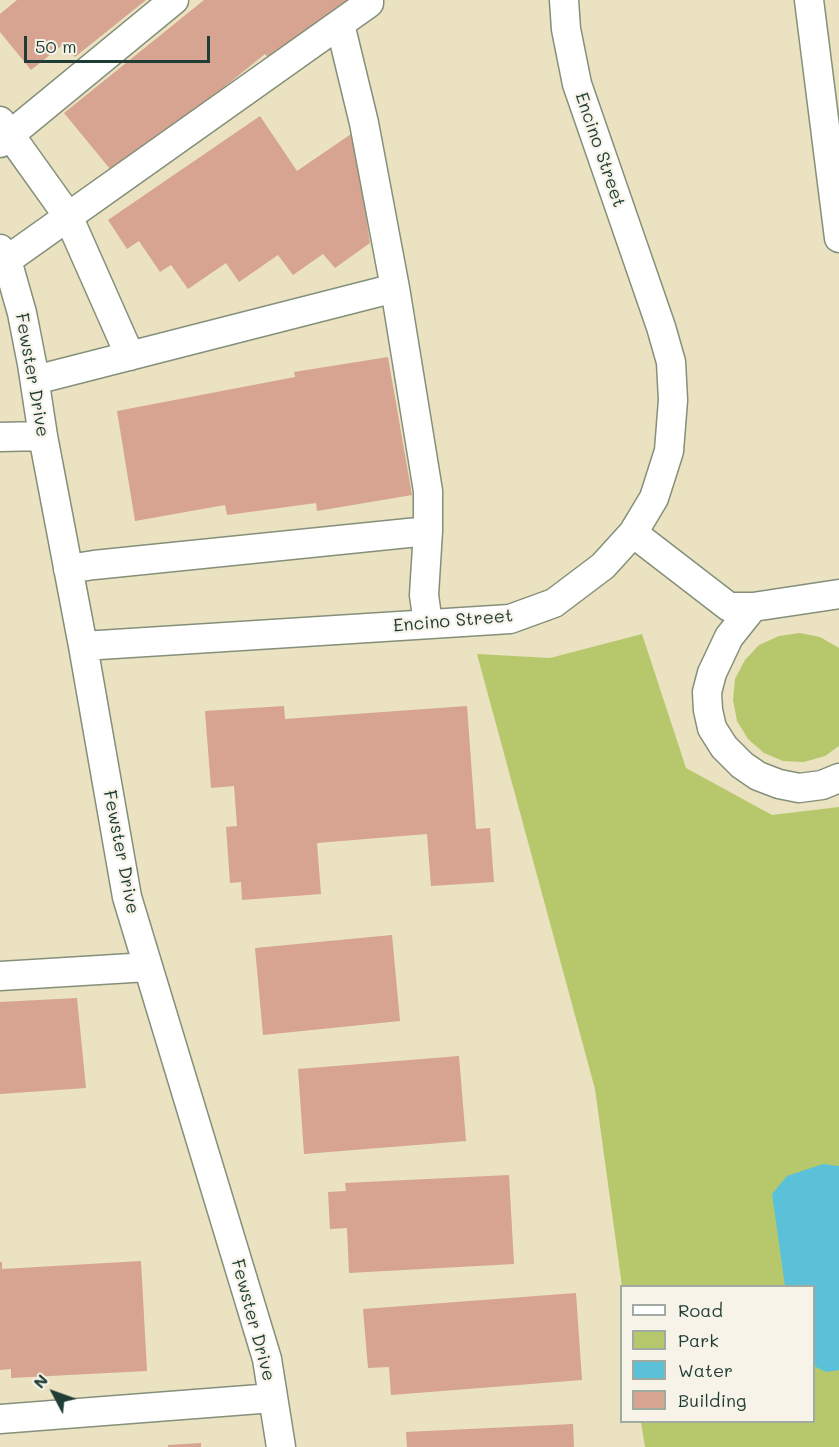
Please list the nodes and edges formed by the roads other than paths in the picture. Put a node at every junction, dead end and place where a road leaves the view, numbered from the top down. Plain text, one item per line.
1 (174, 0) edge
2 (369, 0) edge
3 (564, 0) edge
4 (809, 0) edge
5 (340, 24) junction
6 (4, 132) edge
7 (68, 216) junction
8 (839, 238) edge
9 (3, 254) edge
10 (395, 288) junction
11 (11, 315) edge
12 (130, 356) junction
13 (35, 380) junction
14 (43, 436) junction
15 (0, 437) edge
16 (428, 531) junction
17 (633, 532) junction
18 (69, 569) junction
19 (839, 594) edge
20 (753, 607) junction
21 (428, 624) junction
22 (83, 646) junction
23 (839, 778) edge
24 (148, 967) junction
25 (0, 976) edge
26 (273, 1398) junction
27 (0, 1419) edge
28 (281, 1447) edge

1 - 6 street
2 - 5 street
3 - 17 street, Encino Street
4 - 8 street
5 - 7 street
5 - 10 street
6 - 7 street
7 - 9 street
7 - 12 street
9 - 11 street, Fewster Drive
10 - 12 street
10 - 16 street
11 - 13 street, Fewster Drive
12 - 13 street
13 - 14 street, Fewster Drive
14 - 15 street
14 - 18 street, Fewster Drive
16 - 18 street
16 - 21 street
17 - 20 street
17 - 21 street, Encino Street
18 - 22 street, Fewster Drive
19 - 20 street
20 - 23 street
21 - 22 street, Encino Street
22 - 24 street, Fewster Drive
24 - 25 street
24 - 26 street, Fewster Drive
26 - 27 street
26 - 28 street, Fewster Drive

